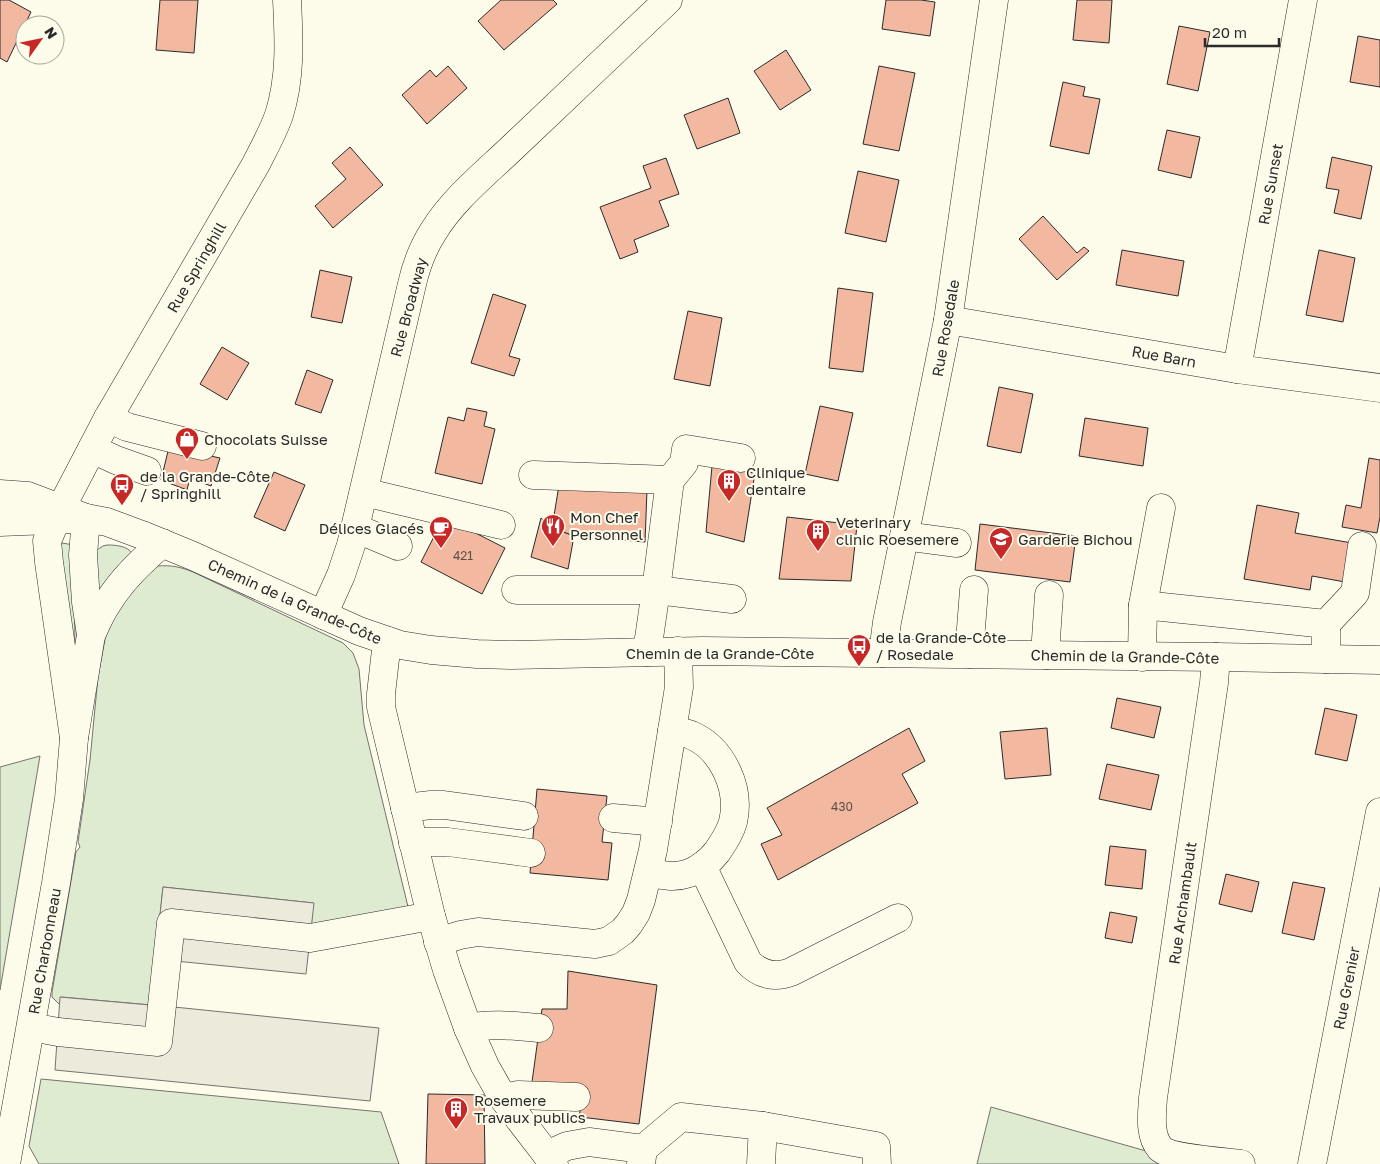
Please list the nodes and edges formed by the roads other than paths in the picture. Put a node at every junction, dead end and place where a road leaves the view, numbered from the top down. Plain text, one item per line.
1 (287, 0) edge
2 (668, 0) edge
3 (994, 0) edge
4 (1302, 0) edge
5 (948, 320) junction
6 (1237, 368) junction
7 (1380, 388) edge
8 (108, 418) junction
9 (202, 446) dead end
10 (92, 449) junction
11 (741, 458) dead end
12 (147, 471) dead end
13 (533, 475) dead end
14 (670, 480) junction
15 (364, 492) junction
16 (0, 494) edge
17 (1160, 508) dead end
18 (58, 514) junction
19 (86, 518) junction
20 (0, 522) edge
21 (501, 526) dead end
22 (356, 528) junction
23 (904, 536) junction
24 (162, 542) junction
25 (957, 543) dead end
26 (398, 546) dead end
27 (1362, 546) dead end
28 (516, 590) dead end
29 (656, 590) junction
30 (974, 590) dead end
31 (1049, 595) dead end
32 (732, 599) dead end
33 (1143, 605) junction
34 (323, 615) junction
35 (1326, 624) junction
36 (91, 635) junction
37 (387, 641) junction
38 (678, 651) junction
39 (647, 652) junction
40 (883, 653) junction
41 (970, 654) junction
42 (1047, 655) junction
43 (1142, 657) junction
44 (1216, 657) junction
45 (1326, 659) junction
46 (1380, 660) edge
47 (672, 731) junction
48 (74, 738) junction
49 (405, 808) junction
50 (1380, 812) edge
51 (524, 816) dead end
52 (613, 818) dead end
53 (658, 822) junction
54 (413, 844) junction
55 (531, 853) dead end
56 (702, 866) junction
57 (648, 873) junction
58 (898, 918) dead end
59 (434, 929) junction
60 (31, 1028) junction
61 (468, 1028) junction
62 (539, 1028) dead end
63 (576, 1097) dead end
64 (504, 1098) junction
65 (763, 1126) junction
66 (642, 1156) edge
67 (10, 1160) edge
68 (551, 1160) edge
69 (760, 1164) edge
70 (877, 1164) edge
71 (1240, 1164) edge
72 (1312, 1164) edge

1 - 8 street, Rue Springhill
2 - 15 street, Rue Broadway
3 - 5 street, Rue Rosedale
4 - 6 street, Rue Sunset
5 - 6 street, Rue Barn
5 - 23 street, Rue Rosedale
6 - 7 street, Rue Barn
8 - 9 street
8 - 10 street, Rue Springhill
10 - 12 street
10 - 18 street, Rue Springhill
11 - 14 street
13 - 14 street
14 - 29 street
15 - 21 street
15 - 22 street, Rue Broadway
16 - 18 street, Chemin de la Grande-Côte
17 - 33 street
18 - 19 street, Chemin de la Grande-Côte
18 - 20 street, Chemin de la Grande-Côte
18 - 48 street, Rue Charbonneau
19 - 24 street, Chemin de la Grande-Côte
19 - 36 street, Rue Charbonneau
22 - 26 street
22 - 34 street, Rue Broadway
23 - 25 street
23 - 40 street, Rue Rosedale
24 - 34 street, Chemin de la Grande-Côte
24 - 36 street, Rue Charbonneau
27 - 35 street
28 - 29 street
29 - 32 street
29 - 39 street
30 - 41 street
31 - 42 street
33 - 35 street
33 - 43 street
34 - 37 street, Chemin de la Grande-Côte
35 - 45 street
36 - 48 street, Rue Charbonneau
37 - 39 street, Chemin de la Grande-Côte
37 - 49 street
38 - 39 street, Chemin de la Grande-Côte
38 - 40 street, Chemin de la Grande-Côte
38 - 47 street
40 - 41 street, Chemin de la Grande-Côte
41 - 42 street, Chemin de la Grande-Côte
42 - 43 street, Chemin de la Grande-Côte
43 - 44 street, Chemin de la Grande-Côte
44 - 45 street, Chemin de la Grande-Côte
44 - 71 street, Rue Archambault
45 - 46 street, Chemin de la Grande-Côte
47 - 53 street
47 - 56 street
48 - 60 street, Rue Charbonneau
49 - 51 street
49 - 54 street
50 - 72 street, Rue Grenier
52 - 53 street
53 - 57 street
54 - 55 street
54 - 59 street
56 - 57 street
56 - 58 street
57 - 59 street
59 - 60 street
59 - 61 street
60 - 67 street, Rue Charbonneau
61 - 62 street
61 - 64 street
63 - 64 street
64 - 68 street
65 - 66 street
65 - 69 street
65 - 70 street
66 - 68 street

